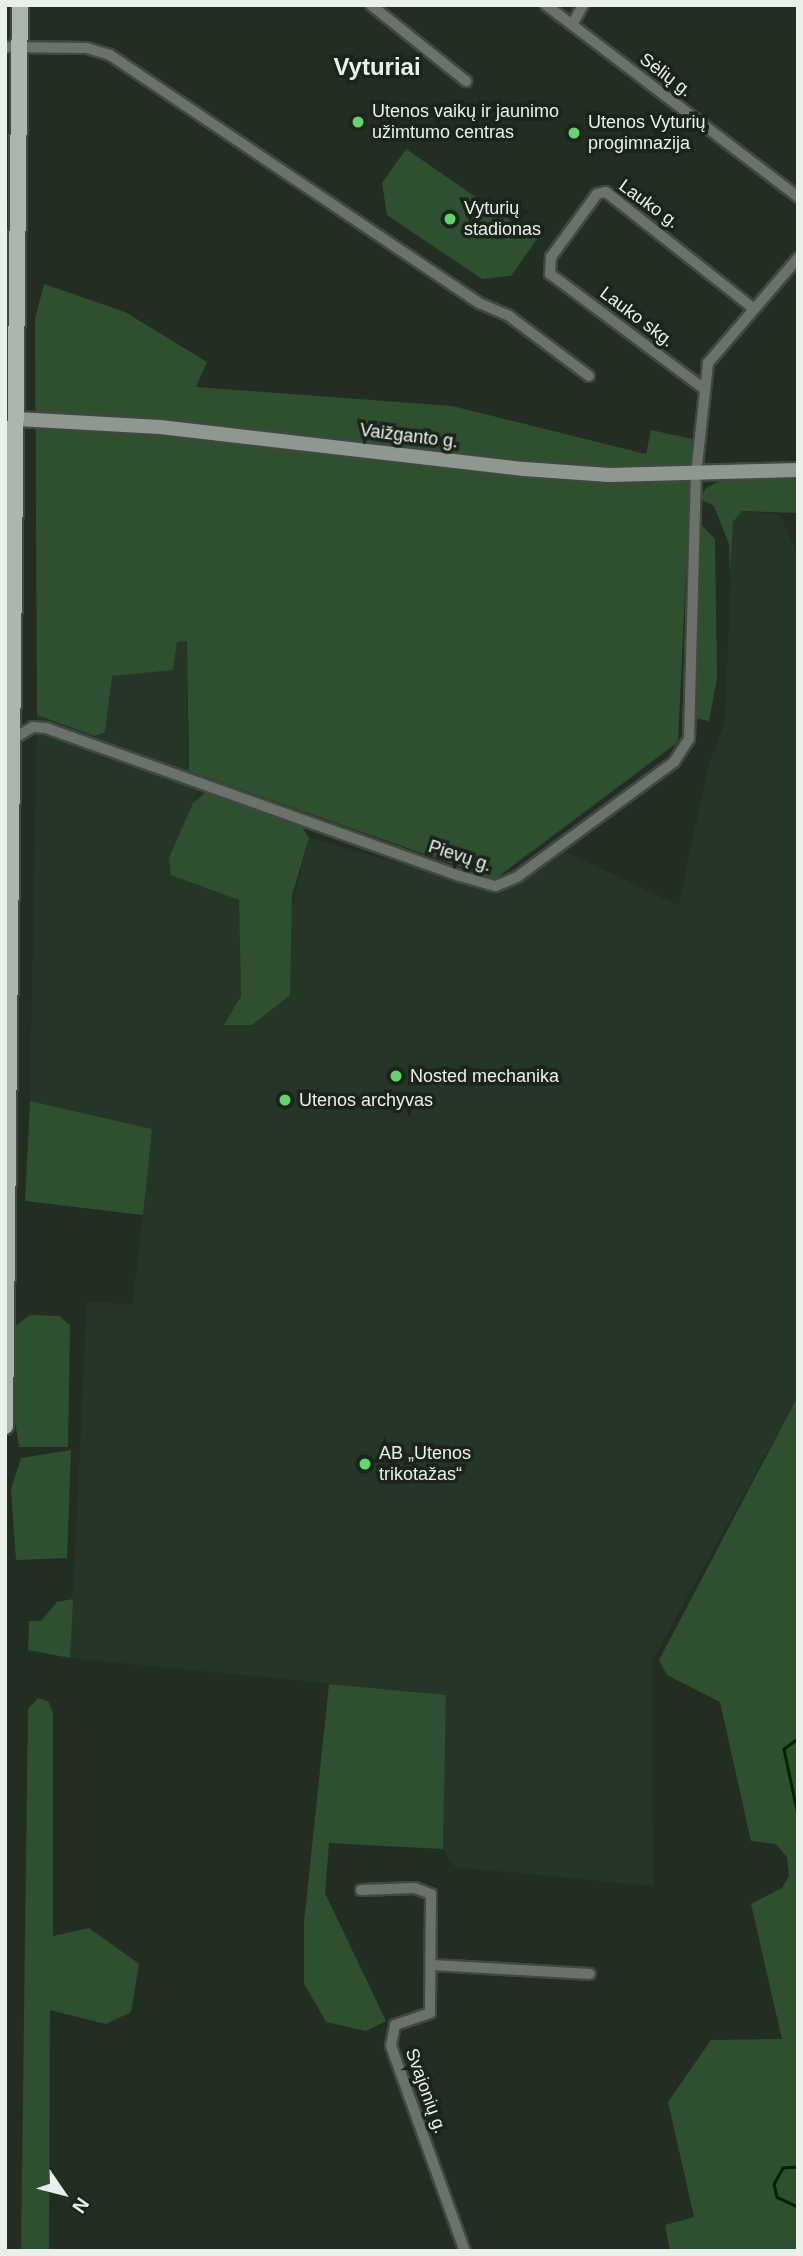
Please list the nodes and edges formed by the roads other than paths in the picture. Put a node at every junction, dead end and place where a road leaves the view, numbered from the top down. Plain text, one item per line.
1 (20, 5) edge
2 (371, 5) edge
3 (546, 5) edge
4 (583, 5) edge
5 (572, 25) junction
6 (12, 48) edge
7 (466, 81) dead end
8 (798, 197) edge
9 (798, 258) edge
10 (550, 274) joint
11 (753, 308) junction
12 (589, 376) dead end
13 (703, 388) junction
14 (17, 419) junction
15 (798, 470) edge
16 (696, 474) junction
17 (10, 741) edge
18 (5, 1426) edge
19 (361, 1889) dead end
20 (433, 1965) junction
21 (590, 1974) dead end
22 (465, 2251) edge

1 - 6 main road
2 - 7 street
3 - 5 street, Sėlių g.
4 - 5 street
5 - 8 street, Sėlių g.
6 - 12 street
6 - 14 main road
9 - 11 street
10 - 11 street, Lauko g.
10 - 13 street, Lauko skg.
11 - 13 street
13 - 16 street
14 - 16 main road, Vaižganto g.
14 - 17 main road
15 - 16 main road, Vaižganto g.
16 - 17 street, Pievų g.
17 - 18 main road
19 - 20 street, Svajonių g.
20 - 21 street
20 - 22 street, Svajonių g.

